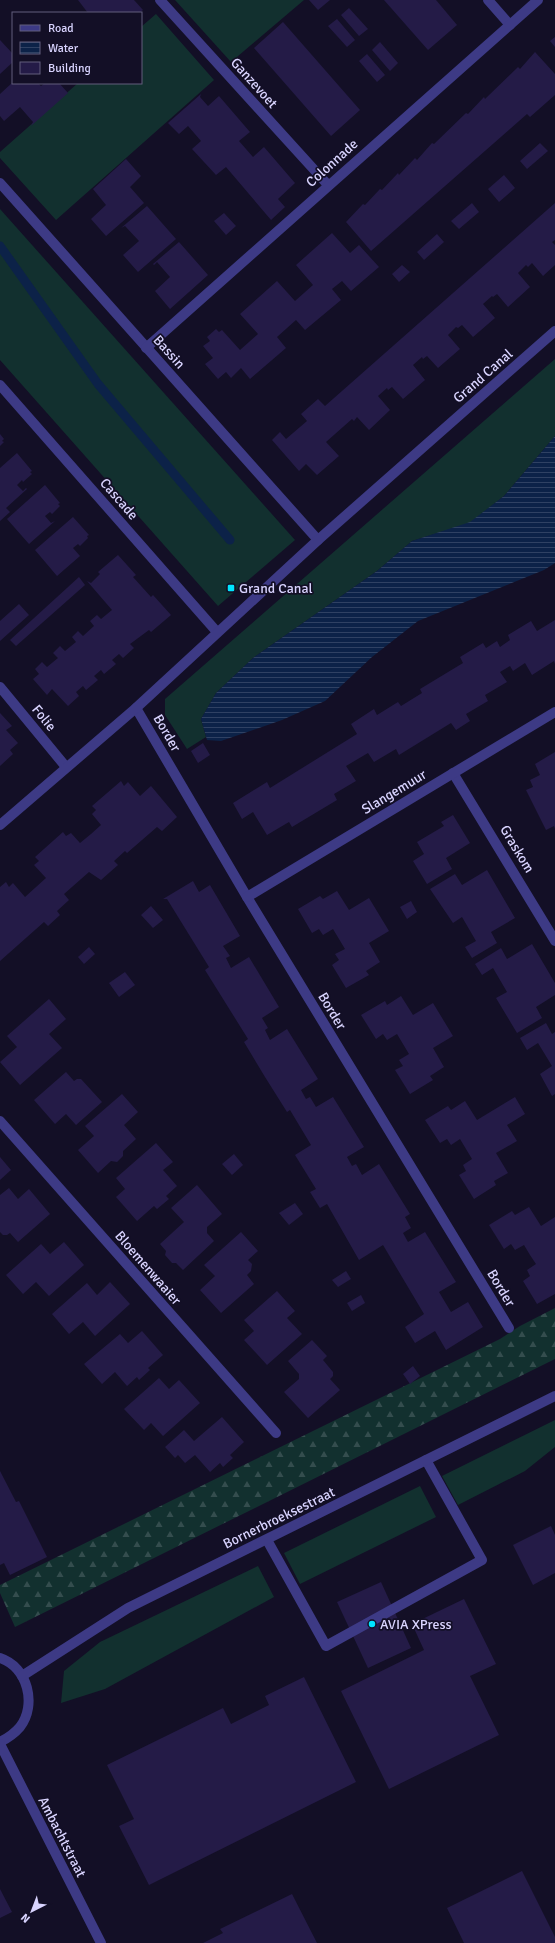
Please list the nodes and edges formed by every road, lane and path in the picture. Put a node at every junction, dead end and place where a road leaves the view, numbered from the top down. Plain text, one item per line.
1 (160, 0) edge
2 (488, 0) edge
3 (538, 0) edge
4 (510, 25) junction
5 (0, 183) edge
6 (328, 185) junction
7 (555, 331) edge
8 (146, 348) junction
9 (0, 385) edge
10 (318, 540) junction
11 (218, 632) junction
12 (0, 687) edge
13 (136, 708) junction
14 (555, 712) edge
15 (66, 767) junction
16 (453, 773) junction
17 (0, 825) edge
18 (247, 897) junction
19 (555, 941) edge
20 (0, 1121) edge
21 (508, 1328) dead end
22 (555, 1396) edge
23 (276, 1433) dead end
24 (426, 1460) junction
25 (267, 1540) junction
26 (0, 1658) edge
27 (22, 1676) junction
28 (0, 1743) edge
29 (101, 1943) edge

1 - 6 street, Ganzevoet
2 - 4 street
3 - 4 street, Colonnade
4 - 6 street, Colonnade
5 - 8 street, Bassin
6 - 8 street, Colonnade
7 - 10 street, Grand Canal
8 - 10 street, Bassin
9 - 11 street, Cascade
10 - 11 street, Grand Canal
11 - 13 street, Grand Canal
12 - 15 street, Folie
13 - 15 street, Grand Canal
13 - 18 street, Border
14 - 16 street, Slangemuur
15 - 17 street, Grand Canal
16 - 18 street, Slangemuur
16 - 19 street, Graskom
18 - 21 street, Border
20 - 23 street, Bloemenwaaier
22 - 24 street, Bornerbroeksestraat
24 - 25 street, Bornerbroeksestraat
24 - 25 street
25 - 27 street, Bornerbroeksestraat
26 - 27 street
27 - 28 street
28 - 29 street, Ambachtstraat

